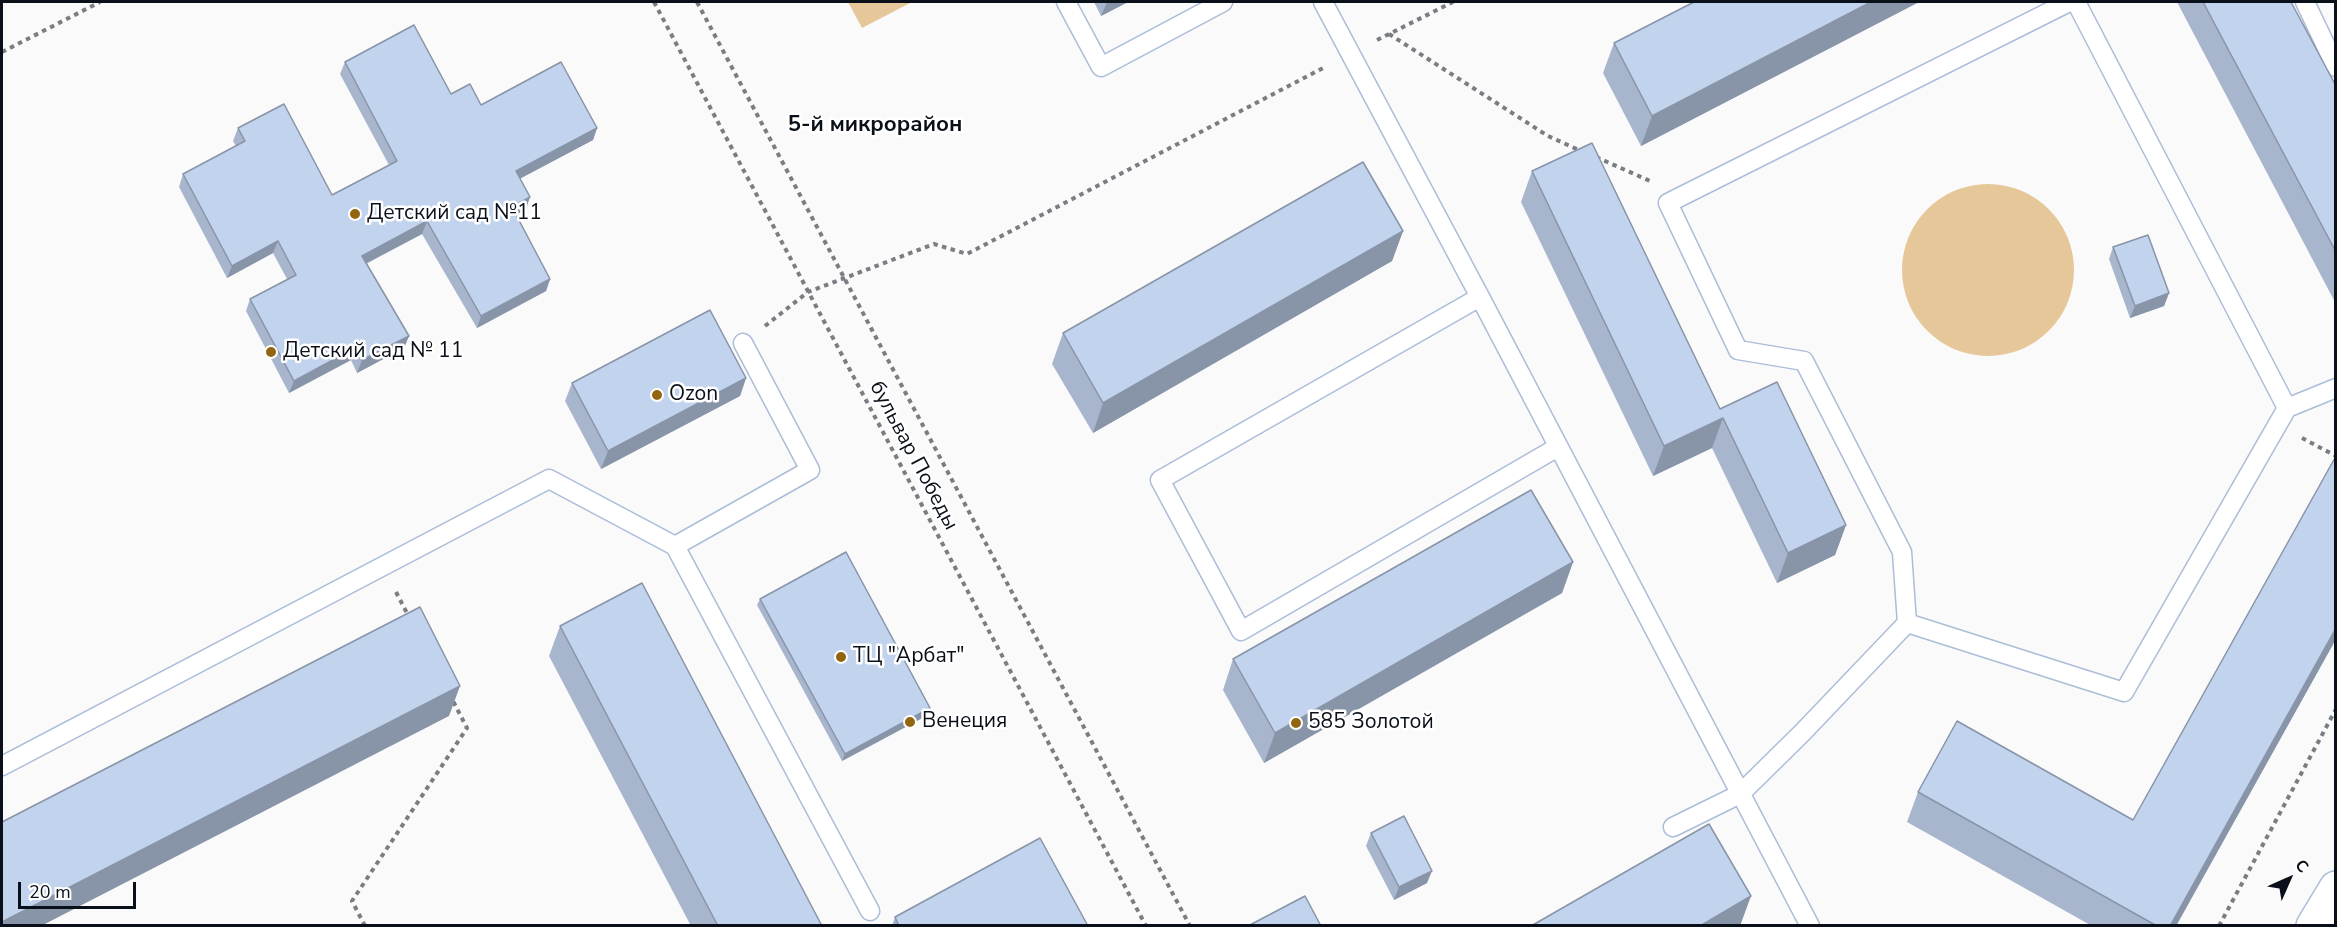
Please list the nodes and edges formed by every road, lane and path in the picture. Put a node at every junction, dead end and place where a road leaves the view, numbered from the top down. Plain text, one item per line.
1 (100, 2) edge
2 (654, 2) edge
3 (697, 2) edge
4 (1066, 2) edge
5 (1223, 2) edge
6 (1323, 2) edge
7 (1453, 2) edge
8 (2069, 2) edge
9 (2076, 2) edge
10 (2305, 2) edge
11 (1389, 34) junction
12 (2, 52) edge
13 (1351, 53) junction
14 (2336, 67) edge
15 (1683, 196) junction
16 (844, 278) junction
17 (808, 292) junction
18 (1480, 297) junction
19 (743, 343) joint
20 (2336, 388) edge
21 (2287, 408) junction
22 (2277, 425) junction
23 (1558, 447) junction
24 (2336, 456) edge
25 (675, 546) junction
26 (382, 566) junction
27 (1907, 623) junction
28 (414, 627) edge
29 (451, 698) edge
30 (2336, 709) edge
31 (2, 766) edge
32 (1740, 794) junction
33 (1674, 827) dead end
34 (2336, 888) edge
35 (870, 911) dead end
36 (365, 926) edge
37 (1146, 926) edge
38 (1190, 926) edge
39 (1810, 926) edge
40 (2219, 926) edge
41 (2313, 926) edge

1 - 12 path
2 - 17 path, бульвар Победы
3 - 16 path
4 - 5 lane
6 - 13 lane
7 - 11 path
8 - 15 lane
9 - 21 lane
10 - 14 lane
11 - 13 path
11 - 15 path
13 - 16 path
13 - 18 lane
15 - 27 lane
16 - 17 path
16 - 38 path
17 - 19 path
17 - 37 path, бульвар Победы
18 - 23 lane
18 - 23 lane
19 - 25 lane
20 - 21 lane
21 - 22 lane
22 - 24 path
22 - 27 lane
23 - 32 lane
25 - 26 lane
25 - 35 lane
26 - 28 path
26 - 31 lane
27 - 32 lane
29 - 36 path
30 - 40 path
32 - 33 lane
32 - 39 lane
34 - 41 street

